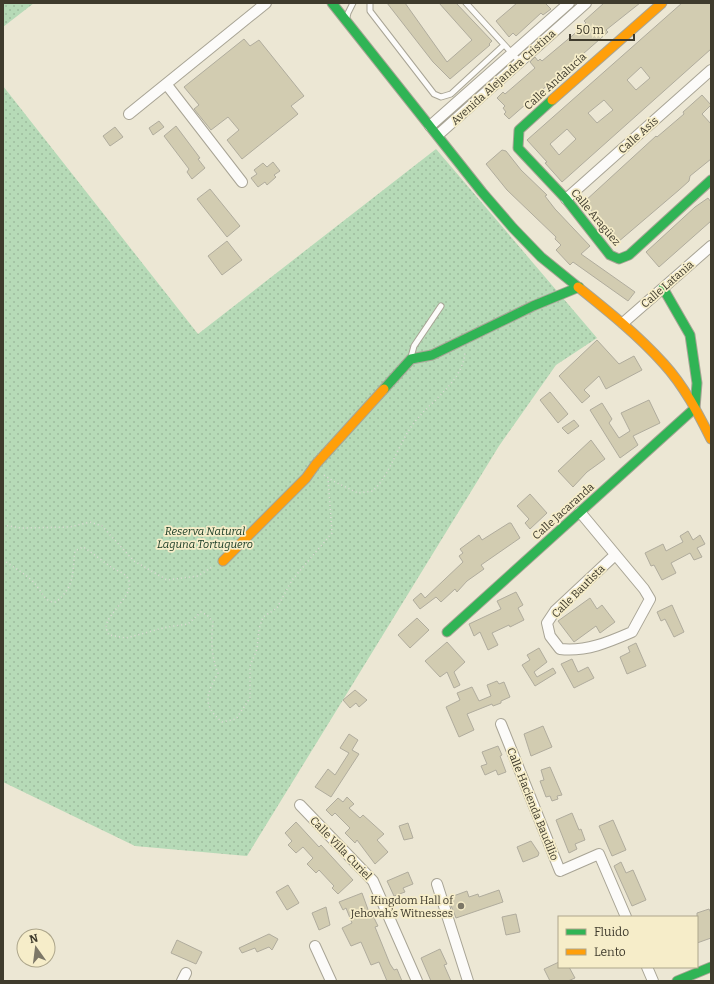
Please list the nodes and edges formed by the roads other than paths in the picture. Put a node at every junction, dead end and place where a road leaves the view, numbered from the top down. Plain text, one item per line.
1 (266, 3) edge
2 (332, 3) edge
3 (353, 3) edge
4 (370, 3) edge
5 (466, 3) edge
6 (569, 3) edge
7 (586, 3) edge
8 (662, 3) edge
9 (347, 22) junction
10 (504, 44) junction
11 (512, 53) junction
12 (520, 62) junction
13 (711, 70) edge
14 (167, 84) junction
15 (129, 114) dead end
16 (430, 126) junction
17 (519, 130) joint
18 (438, 135) junction
19 (711, 180) edge
20 (242, 182) dead end
21 (566, 200) junction
22 (711, 246) edge
23 (579, 287) junction
24 (663, 288) junction
25 (441, 306) dead end
26 (623, 323) junction
27 (411, 359) junction
28 (694, 408) junction
29 (711, 439) edge
30 (580, 512) junction
31 (615, 555) junction
32 (223, 561) road end
33 (448, 632) dead end
34 (501, 724) dead end
35 (300, 805) dead end
36 (437, 884) dead end
37 (626, 916) edge
38 (315, 946) dead end
39 (711, 967) edge
40 (647, 968) edge
41 (330, 981) edge
42 (417, 981) edge
43 (468, 981) edge
44 (653, 981) edge
45 (677, 981) edge

1 - 14 street
2 - 9 street
3 - 9 lane
4 - 10 lane
5 - 10 lane
6 - 11 street, Avenida Alejandra Cristina
7 - 12 street, Avenida Alejandra Cristina
8 - 17 street, Calle Andalucía
9 - 16 street
10 - 11 lane
11 - 12 lane
11 - 16 street, Avenida Alejandra Cristina
12 - 18 street, Avenida Alejandra Cristina
13 - 21 street, Calle Asís
14 - 15 street
14 - 20 street
16 - 18 street
17 - 21 street, Calle Aragüez
18 - 23 street
19 - 21 street, Calle Aragüez
22 - 24 street, Calle Latania
23 - 26 street
23 - 27 street
24 - 26 street, Calle Latania
24 - 28 street
25 - 27 lane
26 - 28 street
27 - 32 street
28 - 29 street
28 - 30 street, Calle Jacaranda
30 - 31 street, Calle Bautista
30 - 33 street, Calle Jacaranda
31 - 31 street, Calle Bautista
34 - 37 street, Calle Hacienda Baudilio
35 - 42 street, Calle Villa Curiel
36 - 43 street
38 - 41 street
39 - 45 street
40 - 44 street

